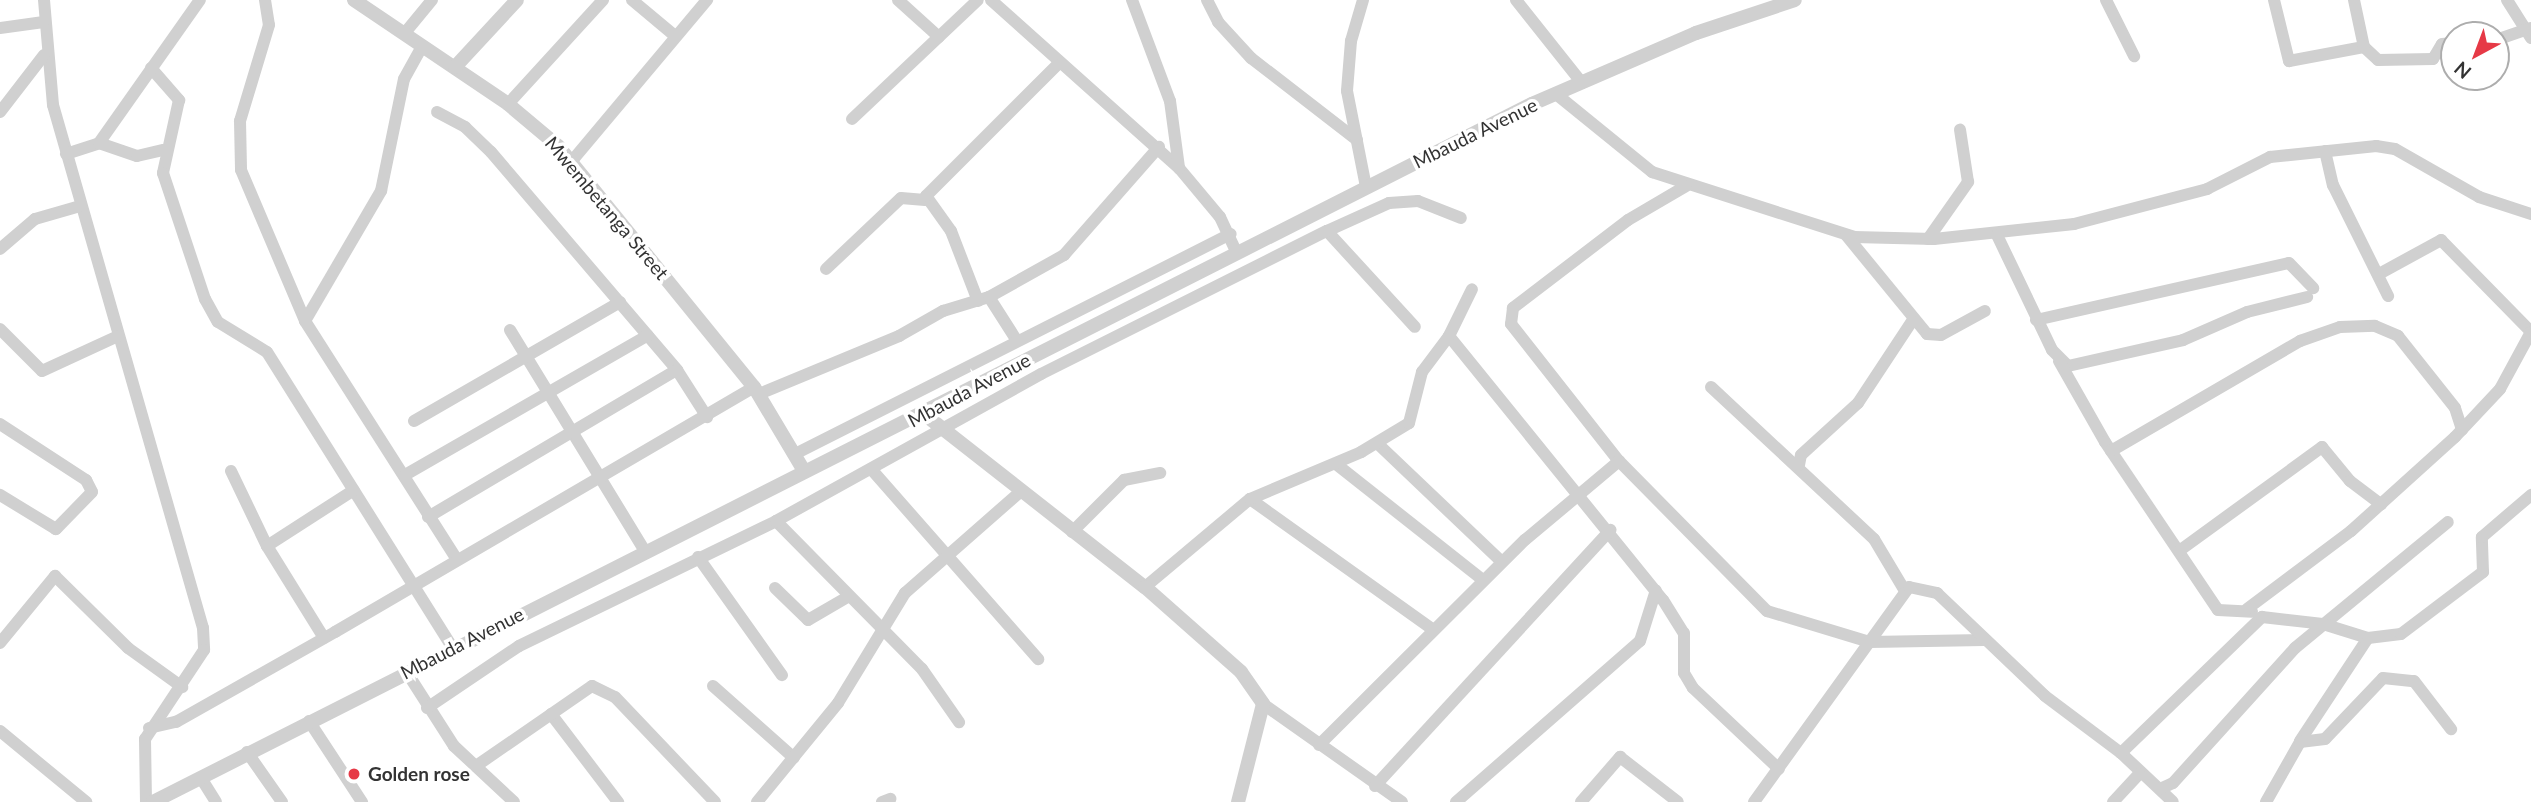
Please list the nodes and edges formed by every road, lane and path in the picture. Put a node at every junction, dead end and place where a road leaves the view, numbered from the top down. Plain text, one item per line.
1 (44, 0) edge
2 (200, 0) edge
3 (265, 0) edge
4 (354, 0) edge
5 (432, 0) edge
6 (517, 0) edge
7 (603, 0) edge
8 (632, 0) edge
9 (707, 0) edge
10 (898, 0) edge
11 (978, 0) edge
12 (991, 0) edge
13 (1132, 0) edge
14 (1207, 0) edge
15 (1347, 0) edge
16 (1516, 0) edge
17 (1795, 0) edge
18 (2106, 0) edge
19 (2274, 0) edge
20 (2354, 0) edge
21 (2507, 0) edge
22 (1361, 6) edge
23 (44, 22) junction
24 (0, 28) edge
25 (2529, 33) edge
26 (404, 34) junction
27 (675, 36) junction
28 (939, 37) junction
29 (2510, 37) edge
30 (422, 46) junction
31 (2364, 47) junction
32 (2440, 47) edge
33 (44, 55) junction
34 (2134, 56) dead end
35 (1057, 65) junction
36 (454, 67) junction
37 (151, 68) junction
38 (1582, 83) junction
39 (1556, 94) junction
40 (508, 104) junction
41 (0, 112) edge
42 (437, 112) dead end
43 (852, 118) dead end
44 (1960, 130) dead end
45 (1357, 140) junction
46 (99, 143) junction
47 (1158, 147) junction
48 (163, 150) junction
49 (2325, 151) junction
50 (66, 154) junction
51 (571, 162) junction
52 (1179, 168) junction
53 (1686, 186) junction
54 (1366, 187) junction
55 (925, 200) junction
56 (80, 206) junction
57 (2531, 214) edge
58 (1461, 218) dead end
59 (1327, 231) junction
60 (1231, 234) junction
61 (1846, 235) junction
62 (1997, 235) junction
63 (1928, 239) junction
64 (1, 247) edge
65 (1237, 253) junction
66 (826, 269) dead end
67 (2379, 274) junction
68 (1472, 289) dead end
69 (2388, 296) dead end
70 (984, 299) junction
71 (620, 302) junction
72 (1985, 311) dead end
73 (2036, 320) junction
74 (305, 321) junction
75 (1912, 321) junction
76 (1415, 327) dead end
77 (0, 329) edge
78 (510, 330) dead end
79 (2531, 332) edge
80 (648, 335) junction
81 (118, 336) junction
82 (1450, 336) junction
83 (1017, 341) junction
84 (528, 359) junction
85 (2059, 360) junction
86 (677, 370) junction
87 (1711, 387) dead end
88 (547, 391) junction
89 (756, 391) junction
90 (924, 414) junction
91 (707, 417) junction
92 (414, 421) dead end
93 (0, 424) edge
94 (2462, 430) junction
95 (944, 432) junction
96 (572, 433) junction
97 (1378, 444) junction
98 (2111, 452) junction
99 (795, 454) junction
100 (1619, 461) junction
101 (1336, 464) junction
102 (1799, 465) junction
103 (873, 470) junction
104 (231, 471) dead end
105 (804, 471) junction
106 (1160, 473) dead end
107 (596, 474) junction
108 (405, 475) junction
109 (354, 490) junction
110 (1581, 492) junction
111 (1019, 493) junction
112 (0, 495) edge
113 (2531, 495) edge
114 (1250, 499) junction
115 (2381, 504) junction
116 (428, 517) junction
117 (776, 522) junction
118 (2448, 522) dead end
119 (1610, 530) junction
120 (1072, 532) junction
121 (267, 546) junction
122 (2179, 551) junction
123 (646, 553) junction
124 (698, 556) junction
125 (945, 557) junction
126 (457, 560) junction
127 (1502, 562) junction
128 (1483, 580) junction
129 (414, 586) junction
130 (1144, 587) junction
131 (775, 588) dead end
132 (1656, 590) junction
133 (1905, 592) junction
134 (846, 598) junction
135 (2247, 609) junction
136 (2262, 617) junction
137 (2323, 624) junction
138 (1432, 629) junction
139 (881, 630) junction
140 (324, 638) junction
141 (2368, 638) junction
142 (1984, 640) junction
143 (1870, 642) junction
144 (0, 643) edge
145 (453, 648) junction
146 (1038, 659) dead end
147 (406, 671) junction
148 (782, 675) dead end
149 (713, 686) dead end
150 (182, 687) junction
151 (1263, 704) junction
152 (427, 708) junction
153 (551, 714) junction
154 (309, 721) junction
155 (958, 722) dead end
156 (149, 728) junction
157 (2451, 729) dead end
158 (0, 731) edge
159 (2300, 741) junction
160 (1319, 745) junction
161 (247, 752) junction
162 (2122, 753) junction
163 (794, 758) junction
164 (476, 766) junction
165 (1779, 769) junction
166 (2138, 774) junction
167 (201, 778) junction
168 (1375, 786) junction
169 (2160, 789) junction
170 (86, 802) edge
171 (146, 802) edge
172 (153, 802) edge
173 (216, 802) edge
174 (282, 802) edge
175 (362, 802) edge
176 (514, 802) edge
177 (618, 802) edge
178 (715, 802) edge
179 (757, 802) edge
180 (1238, 802) edge
181 (1402, 802) edge
182 (1456, 802) edge
183 (1581, 802) edge
184 (1678, 802) edge
185 (1754, 802) edge
186 (2113, 802) edge
187 (2173, 802) edge
188 (2266, 802) edge

1 - 23 street
2 - 37 street
3 - 74 street
4 - 26 street, Mwembetanga Street
5 - 26 street
6 - 36 street
7 - 40 street
8 - 27 street
9 - 27 street
10 - 28 street
11 - 28 street
12 - 35 street
13 - 52 street
14 - 45 street
15 - 22 street
16 - 38 street
17 - 38 street, Mbauda Avenue
18 - 34 street
19 - 31 street
20 - 31 street
21 - 25 street
22 - 45 street
23 - 24 street
23 - 33 street
25 - 29 street
26 - 30 street, Mwembetanga Street
27 - 51 street
28 - 43 street
30 - 36 street, Mwembetanga Street
30 - 74 street
31 - 32 street
33 - 41 street
33 - 50 street
35 - 47 street
35 - 55 street
36 - 40 street, Mwembetanga Street
37 - 46 street
37 - 48 street
38 - 39 street, Mbauda Avenue
39 - 53 street
39 - 54 street, Mbauda Avenue
40 - 51 street, Mwembetanga Street
42 - 71 street
44 - 63 street
45 - 54 street
46 - 48 street
46 - 50 street
47 - 52 street
47 - 70 street
48 - 109 street
49 - 57 street
49 - 62 street
49 - 67 street
50 - 56 street
51 - 89 street, Mwembetanga Street
52 - 60 street
53 - 61 street
53 - 100 street
54 - 65 street, Mbauda Avenue
55 - 66 street
55 - 70 street
56 - 64 street
56 - 81 street
58 - 59 street
59 - 76 street
59 - 95 street
60 - 65 street
60 - 83 street
61 - 63 street
61 - 75 street
62 - 63 street
62 - 73 street
65 - 90 street, Mbauda Avenue
67 - 69 street
67 - 79 street
68 - 82 street
70 - 83 street
70 - 89 street
71 - 80 street
71 - 84 street
72 - 75 street
73 - 85 street
73 - 85 street
74 - 108 street
75 - 102 street
77 - 81 street
78 - 84 street
79 - 94 street
80 - 86 street
80 - 88 street
81 - 150 street
82 - 97 street
82 - 110 street
83 - 99 street
84 - 88 street
84 - 92 street
85 - 98 street
86 - 91 street
86 - 96 street
87 - 102 street
88 - 96 street
88 - 108 street
89 - 91 street
89 - 99 street, Mwembetanga Street
90 - 95 street
90 - 105 street, Mbauda Avenue
91 - 107 street
93 - 112 street
94 - 98 street
94 - 115 street
95 - 103 street
95 - 111 street
96 - 107 street
96 - 116 street
97 - 101 street
97 - 127 street
98 - 122 street
99 - 105 street, Mwembetanga Street
100 - 110 street
100 - 143 street
101 - 114 street
101 - 128 street
102 - 133 street
103 - 117 street
103 - 125 street
104 - 121 street
105 - 123 street, Mbauda Avenue
106 - 120 street
107 - 123 street
107 - 126 street
108 - 116 street
109 - 121 street
109 - 129 street
110 - 119 street
110 - 127 street
111 - 120 street
111 - 125 street
113 - 141 street
114 - 130 street
114 - 138 street
115 - 122 street
115 - 135 street
116 - 126 street
117 - 124 street
117 - 134 street
118 - 137 street
119 - 132 street
119 - 168 street
120 - 130 street
121 - 140 street
122 - 135 street
123 - 145 street, Mbauda Avenue
124 - 148 street
124 - 152 street
125 - 139 street
125 - 146 street
126 - 129 street
127 - 128 street
128 - 138 street
129 - 140 street
129 - 145 street
130 - 151 street
131 - 134 street
132 - 165 street
132 - 182 street
133 - 142 street
133 - 143 street
134 - 139 street
135 - 136 street
136 - 137 street
136 - 162 street
137 - 141 street
137 - 169 street
138 - 160 street
139 - 155 street
139 - 163 street
140 - 156 street
141 - 159 street
142 - 143 street
142 - 162 street
143 - 165 street
144 - 150 street
145 - 147 street, Mbauda Avenue
147 - 152 street
147 - 154 street, Mbauda Avenue
149 - 163 street
150 - 156 street
151 - 160 street
151 - 180 street
152 - 164 street
153 - 164 street
153 - 177 street
153 - 178 street
154 - 161 street, Mbauda Avenue
154 - 175 street
156 - 171 street
157 - 159 street
158 - 170 street
159 - 188 street
160 - 168 street
161 - 167 street, Mbauda Avenue
161 - 174 street
162 - 166 street
163 - 179 street
164 - 176 street
165 - 185 street
166 - 169 street
166 - 186 street
167 - 172 street, Mbauda Avenue
167 - 173 street
168 - 181 street
169 - 187 street
183 - 184 street

